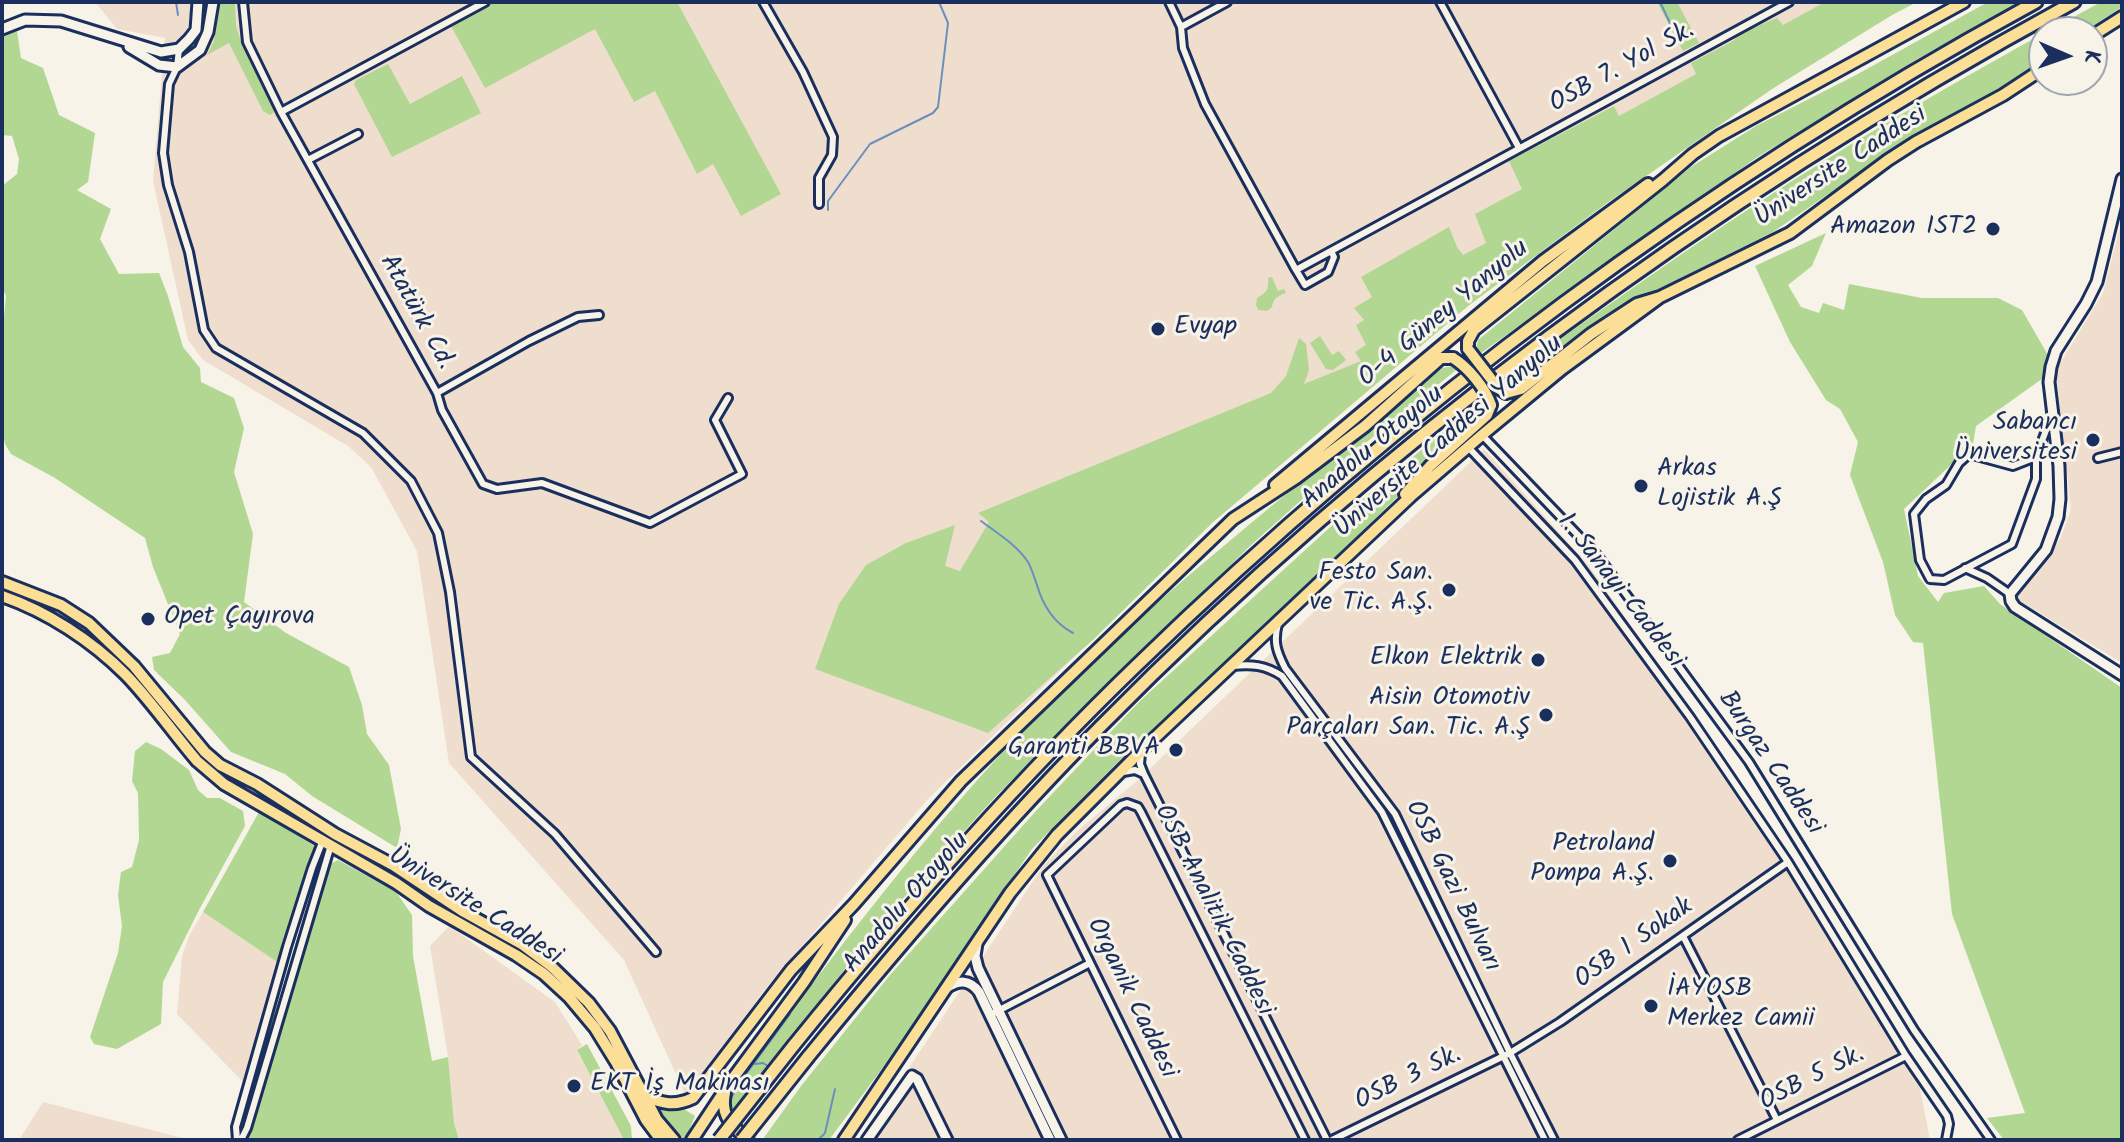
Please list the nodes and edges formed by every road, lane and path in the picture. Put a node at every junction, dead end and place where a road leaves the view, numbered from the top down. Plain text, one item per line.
1 (198, 2) edge
2 (213, 2) edge
3 (243, 2) edge
4 (485, 2) edge
5 (763, 2) edge
6 (1169, 2) edge
7 (1227, 2) edge
8 (1440, 2) edge
9 (1789, 2) edge
10 (1964, 2) edge
11 (2036, 2) edge
12 (2074, 2) edge
13 (1181, 27) junction
14 (2, 29) edge
15 (116, 38) junction
16 (179, 49) junction
17 (177, 67) junction
18 (2028, 79) edge
19 (281, 112) junction
20 (358, 134) dead end
21 (1519, 148) junction
22 (1693, 154) junction
23 (308, 160) junction
24 (2122, 179) edge
25 (819, 204) dead end
26 (1331, 251) junction
27 (1296, 270) junction
28 (1660, 297) junction
29 (599, 315) dead end
30 (437, 393) junction
31 (728, 398) dead end
32 (2053, 414) junction
33 (1482, 435) junction
34 (1468, 447) junction
35 (2122, 452) edge
36 (2036, 457) junction
37 (2098, 458) dead end
38 (1233, 519) junction
39 (1375, 529) junction
40 (1965, 568) junction
41 (2, 582) edge
42 (2010, 594) junction
43 (2, 596) edge
44 (1278, 623) junction
45 (1232, 666) junction
46 (2122, 675) edge
47 (1143, 749) junction
48 (1144, 774) junction
49 (1116, 776) junction
50 (332, 832) junction
51 (327, 844) junction
52 (1788, 862) junction
53 (1047, 875) joint
54 (854, 904) junction
55 (981, 936) junction
56 (1683, 936) junction
57 (656, 952) dead end
58 (1090, 963) junction
59 (946, 988) junction
60 (994, 1013) junction
61 (1506, 1054) junction
62 (1906, 1056) junction
63 (726, 1087) junction
64 (645, 1097) junction
65 (1777, 1120) junction
66 (855, 1126) junction
67 (239, 1140) edge
68 (661, 1140) edge
69 (674, 1140) edge
70 (692, 1140) edge
71 (719, 1140) edge
72 (745, 1140) edge
73 (838, 1140) edge
74 (846, 1140) edge
75 (867, 1140) edge
76 (947, 1140) edge
77 (1050, 1140) edge
78 (1061, 1140) edge
79 (1177, 1140) edge
80 (1305, 1140) edge
81 (1330, 1140) edge
82 (1545, 1140) edge
83 (1554, 1140) edge
84 (1738, 1140) edge
85 (1946, 1140) edge
86 (1991, 1140) edge

1 - 16 street
2 - 17 street
3 - 19 street, Atatürk Cd.
4 - 19 street
5 - 25 street
6 - 13 street
7 - 13 street
8 - 21 street
9 - 21 street, OSB 7. Yol Sk.
10 - 22 main road
11 - 71 highway, Anadolu Otoyolu, bridge
12 - 72 highway, Anadolu Otoyolu, bridge
13 - 27 street
14 - 15 street
15 - 16 street
15 - 17 street
16 - 17 street
17 - 57 street
18 - 28 main road, Üniversite Caddesi
19 - 23 street, Atatürk Cd.
20 - 23 street
21 - 26 street, OSB 7. Yol Sk.
22 - 28 main road, bridge
22 - 38 main road, O-4 Güney Yanyolu
23 - 30 street, Atatürk Cd.
24 - 32 street
26 - 27 street, OSB 7. Yol Sk.
26 - 27 street
28 - 33 main road, Üniversite Caddesi Yanyolu
29 - 30 street
30 - 31 street, Atatürk Cd.
32 - 36 street
32 - 42 street
33 - 34 main road, Üniversite Caddesi Yanyolu
33 - 86 street, Burgaz Caddesi
34 - 39 main road, Üniversite Caddesi Yanyolu
34 - 52 street, 1. Sanayi Caddesi
35 - 37 street
36 - 40 street
36 - 40 street
38 - 39 main road, bridge
38 - 54 main road
39 - 44 main road, Üniversite Caddesi Yanyolu
40 - 42 street
41 - 50 main road, Üniversite Caddesi
42 - 46 street
43 - 51 main road, Üniversite Caddesi
44 - 45 main road, Üniversite Caddesi Yanyolu
44 - 61 street, OSB Gazi Bulvarı
45 - 47 main road, Üniversite Caddesi Yanyolu
45 - 61 street, OSB Gazi Bulvarı
47 - 48 street
47 - 49 main road, Üniversite Caddesi Yanyolu
48 - 49 street
48 - 81 street
49 - 55 main road, Üniversite Caddesi Yanyolu
50 - 51 street
50 - 64 main road, Üniversite Caddesi
51 - 67 street
51 - 67 street
51 - 68 main road, Üniversite Caddesi
52 - 56 street, OSB 1 Sokak
52 - 62 street, 1. Sanayi Caddesi
53 - 58 street, Organik Caddesi
53 - 80 street, OSB Analitik Caddesi
54 - 63 main road
54 - 64 main road
55 - 59 main road
55 - 60 street
56 - 61 street, OSB 1 Sokak
56 - 65 street
58 - 60 street
58 - 79 street, Organik Caddesi
59 - 60 street
59 - 66 main road
60 - 77 street
60 - 78 street
61 - 81 street, OSB 3 Sk.
61 - 82 street, OSB Gazi Bulvarı
61 - 83 street, OSB Gazi Bulvarı
62 - 65 street, OSB 5 Sk.
62 - 85 street, 1. Sanayi Caddesi
63 - 70 main road
63 - 72 main road
64 - 69 main road, Üniversite Caddesi
65 - 84 street, OSB 5 Sk.
66 - 73 main road
66 - 74 main road
75 - 76 street

